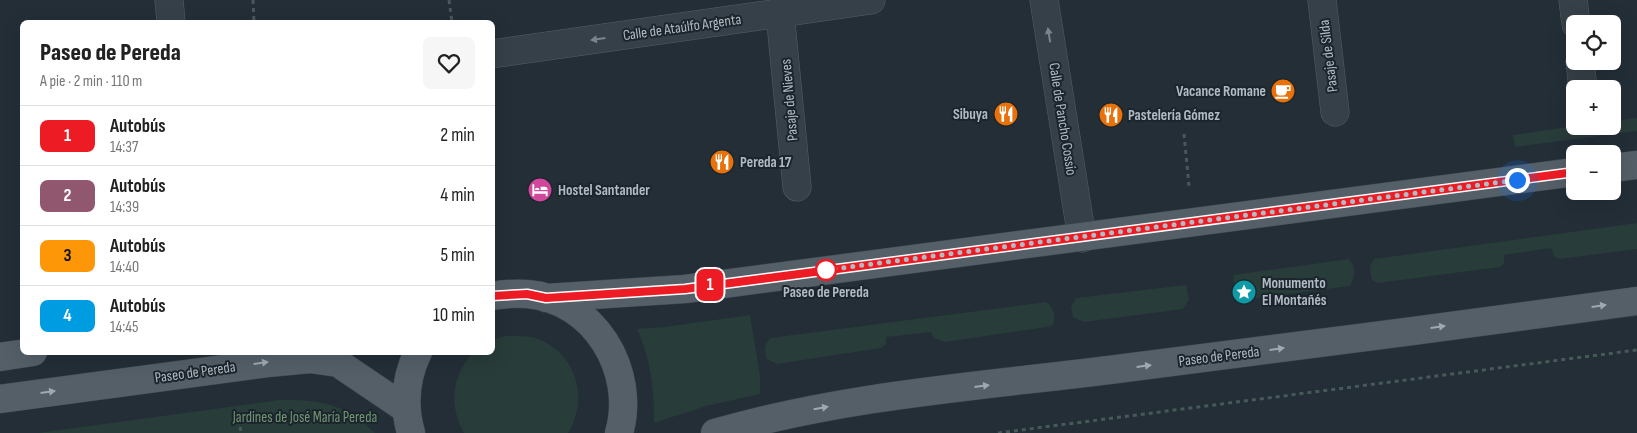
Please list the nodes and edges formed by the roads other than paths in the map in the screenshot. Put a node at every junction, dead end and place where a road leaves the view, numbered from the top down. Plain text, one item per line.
1 (169, 0) edge
2 (871, 0) edge
3 (1044, 0) edge
4 (1322, 0) edge
5 (1573, 0) edge
6 (780, 13) junction
7 (1575, 15) edge
8 (171, 20) edge
9 (495, 54) edge
10 (1335, 112) dead end
11 (1637, 164) edge
12 (1621, 167) edge
13 (1566, 173) edge
14 (798, 187) dead end
15 (1082, 238) junction
16 (495, 296) edge
17 (546, 298) junction
18 (1637, 301) edge
19 (20, 354) edge
20 (417, 355) edge
21 (0, 357) edge
22 (0, 399) edge
23 (408, 421) edge
24 (619, 433) edge
25 (714, 433) edge

1 - 8 street
2 - 6 street, Calle de Ataúlfo Argenta
15 -> 3 street, Calle de Pancho Cossío
4 - 10 street, Pasaje de Silda
5 - 7 street
6 -> 9 street, Calle de Ataúlfo Argenta
6 - 14 street, Pasaje de Nieves
11 - 12 main road
13 - 15 main road
15 - 17 main road
16 - 17 main road
17 - 24 main road
25 -> 18 main road, Paseo de Pereda
19 - 21 main road
20 - 23 main road
22 -> 23 main road, Paseo de Pereda

